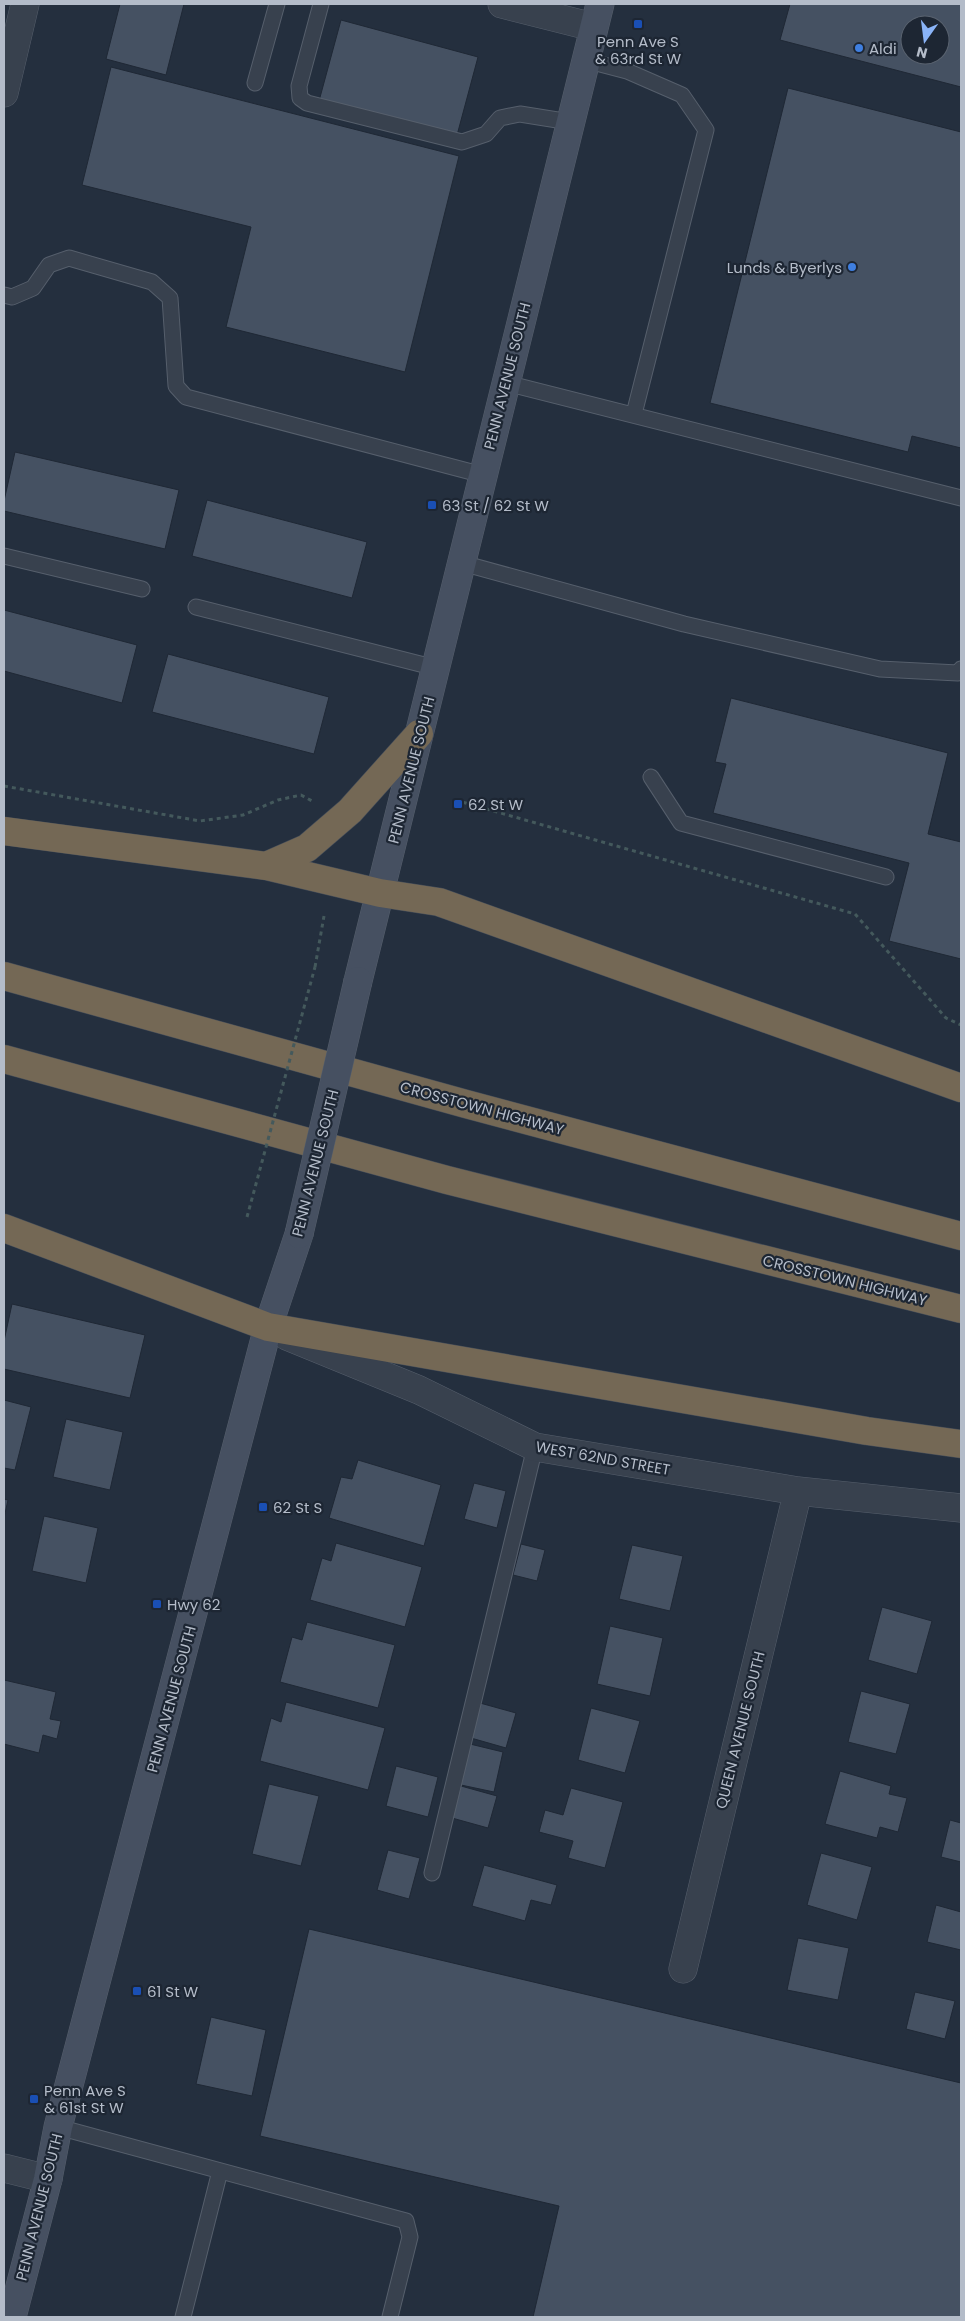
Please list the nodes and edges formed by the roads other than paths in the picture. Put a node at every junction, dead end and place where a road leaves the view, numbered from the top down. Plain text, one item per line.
1 (25, 4) edge
2 (277, 4) edge
3 (321, 4) edge
4 (502, 4) edge
5 (596, 16) edge
6 (585, 60) junction
7 (255, 83) dead end
8 (4, 93) edge
9 (570, 122) junction
10 (4, 295) edge
11 (506, 383) junction
12 (634, 414) junction
13 (483, 475) junction
14 (961, 498) edge
15 (4, 556) edge
16 (462, 563) junction
17 (142, 590) dead end
18 (196, 607) dead end
19 (436, 668) junction
20 (961, 669) edge
21 (420, 734) junction
22 (651, 777) dead end
23 (4, 831) edge
24 (266, 866) junction
25 (886, 877) dead end
26 (380, 893) junction
27 (4, 976) edge
28 (4, 1059) edge
29 (961, 1088) edge
30 (4, 1228) edge
31 (961, 1236) edge
32 (961, 1309) edge
33 (268, 1327) junction
34 (961, 1444) edge
35 (535, 1448) junction
36 (798, 1491) junction
37 (961, 1508) edge
38 (432, 1873) dead end
39 (683, 1968) dead end
40 (58, 2127) junction
41 (4, 2168) edge
42 (220, 2171) junction
43 (48, 2179) junction
44 (12, 2317) edge
45 (182, 2317) edge
46 (390, 2317) edge

1 - 8 street
2 - 7 lane
3 - 9 lane
4 - 5 street
5 - 6 main road, PENN AVENUE SOUTH
6 - 9 main road, PENN AVENUE SOUTH
6 - 12 lane
9 - 11 main road, PENN AVENUE SOUTH
10 - 13 lane
11 - 12 lane
11 - 13 main road, PENN AVENUE SOUTH
12 - 14 lane
13 - 16 main road, PENN AVENUE SOUTH
15 - 17 lane
16 - 19 main road, PENN AVENUE SOUTH
16 - 20 lane
18 - 19 lane
19 - 21 main road, PENN AVENUE SOUTH
21 - 24 highway
21 - 26 main road, PENN AVENUE SOUTH
22 - 25 lane
23 - 24 highway
24 - 26 highway
26 - 29 highway
26 - 33 main road, PENN AVENUE SOUTH, bridge
27 - 31 highway, CROSSTOWN HIGHWAY
28 - 32 highway, CROSSTOWN HIGHWAY
30 - 33 highway
33 - 34 highway
33 - 35 street, WEST 62ND STREET
33 - 40 main road, PENN AVENUE SOUTH
35 - 36 street, WEST 62ND STREET
35 - 38 lane
36 - 37 street, WEST 62ND STREET
36 - 39 street, QUEEN AVENUE SOUTH
40 - 42 lane
40 - 43 main road, PENN AVENUE SOUTH
41 - 43 street
42 - 45 lane
42 - 46 lane
43 - 44 main road, PENN AVENUE SOUTH

